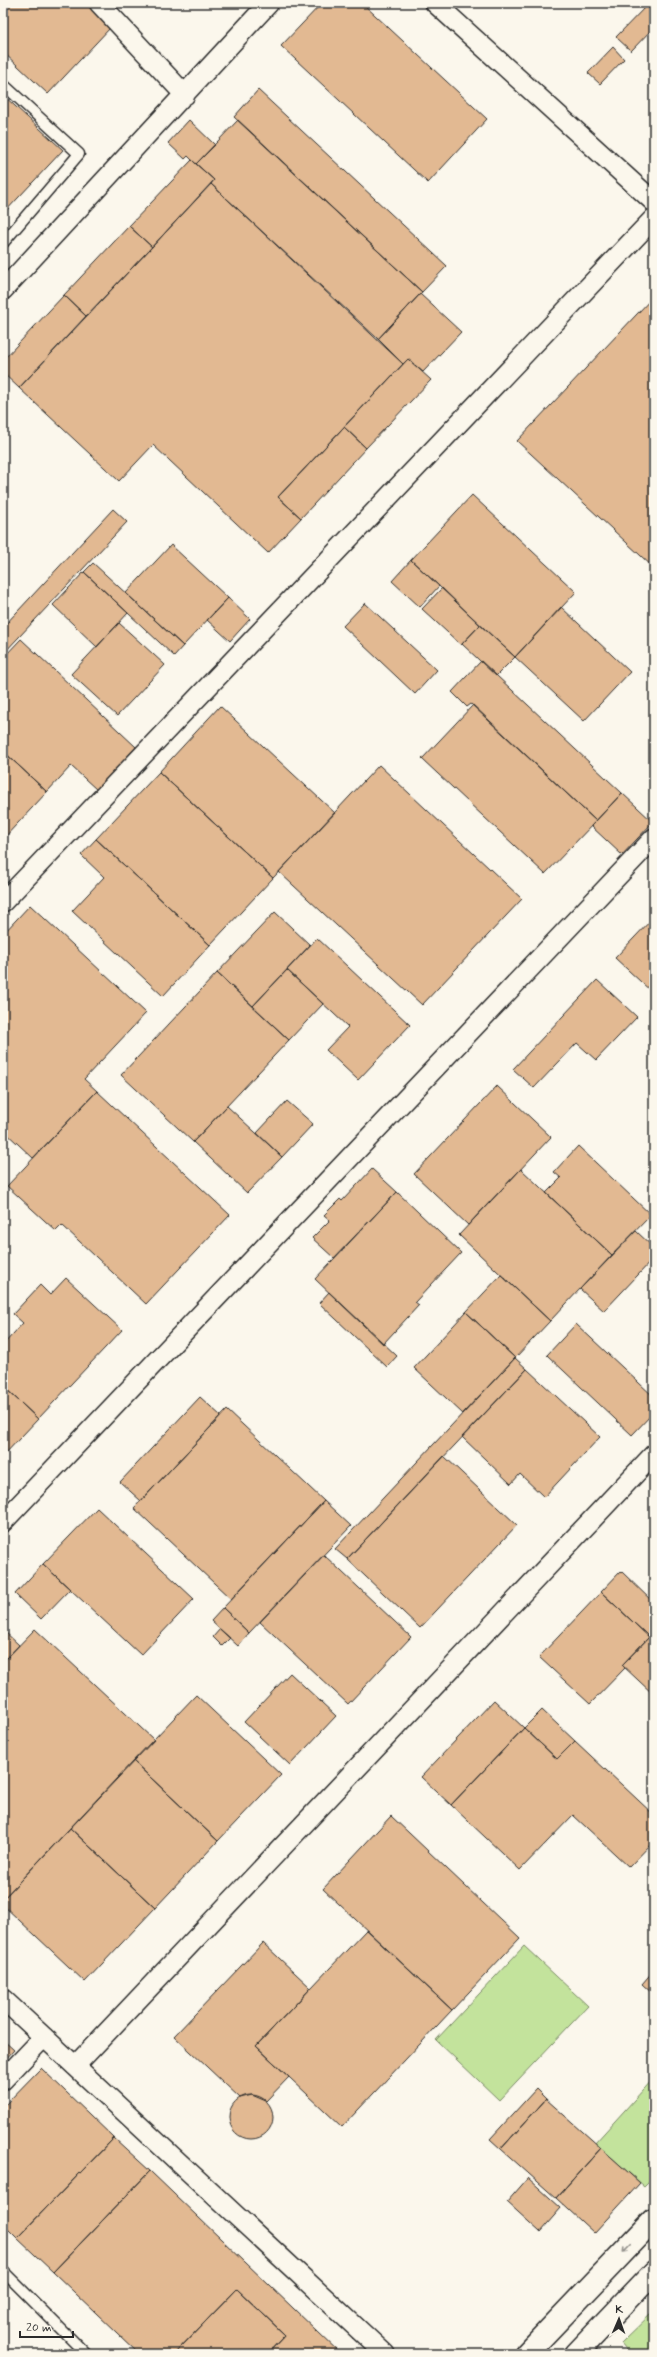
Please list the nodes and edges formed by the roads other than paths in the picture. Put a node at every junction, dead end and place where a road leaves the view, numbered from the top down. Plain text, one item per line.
1 (100, 3) edge
2 (269, 3) edge
3 (435, 3) edge
4 (3, 84) edge
5 (185, 94) junction
6 (654, 202) edge
7 (654, 218) edge
8 (3, 243) edge
9 (3, 290) edge
10 (654, 838) edge
11 (3, 902) edge
12 (654, 1454) edge
13 (3, 1522) edge
14 (4, 2001) edge
15 (44, 2037) junction
16 (75, 2066) junction
17 (3, 2080) edge
18 (654, 2220) edge
19 (3, 2271) edge
20 (654, 2272) edge
21 (86, 2354) edge
22 (385, 2354) edge
23 (526, 2354) edge
24 (576, 2354) edge

1 - 5 street
2 - 5 street
3 - 6 street
4 - 8 lane
5 - 9 street
7 - 11 street
10 - 13 street
12 - 16 street
14 - 15 street
15 - 16 street
15 - 17 street
16 - 22 street
18 -> 23 street
19 - 21 lane
20 - 24 street

